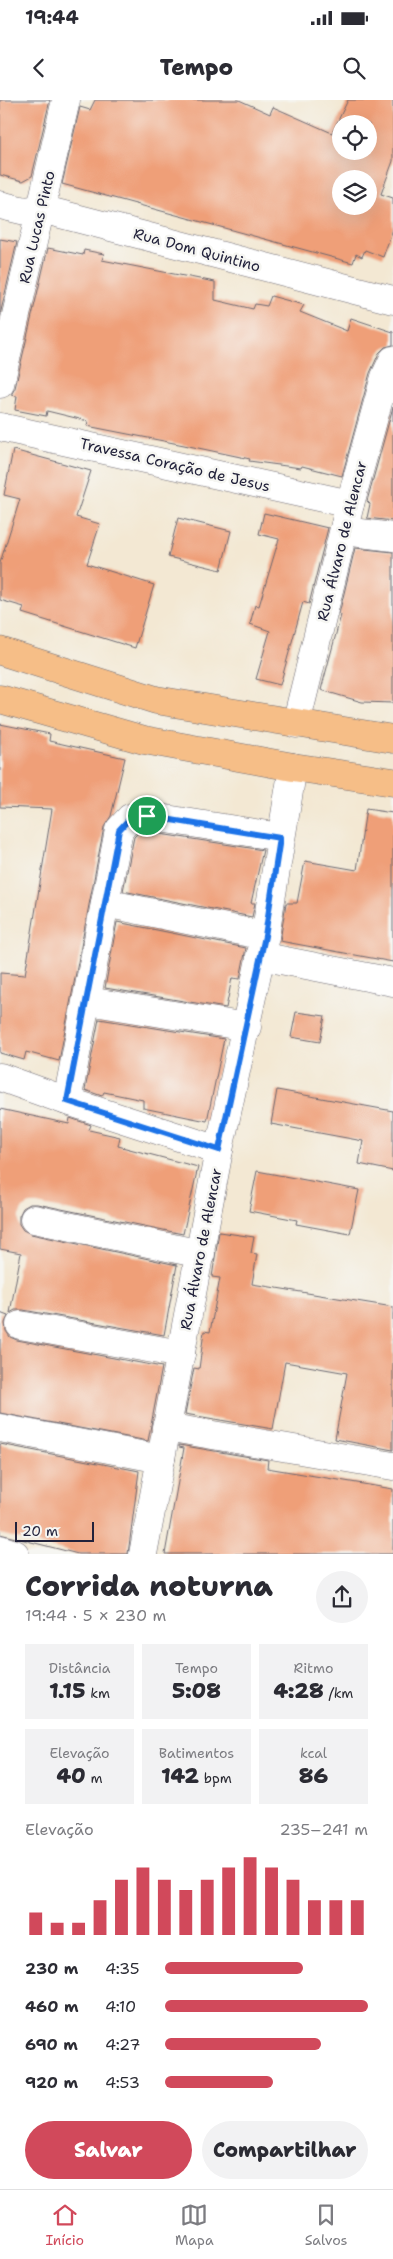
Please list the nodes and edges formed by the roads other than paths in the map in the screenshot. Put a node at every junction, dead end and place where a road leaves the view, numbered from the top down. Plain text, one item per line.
1 (66, 100) edge
2 (0, 205) edge
3 (41, 209) junction
4 (393, 300) edge
5 (393, 360) edge
6 (0, 384) edge
7 (0, 427) edge
8 (350, 504) junction
9 (344, 531) junction
10 (393, 537) edge
11 (0, 651) edge
12 (0, 699) edge
13 (296, 724) junction
14 (393, 739) edge
15 (293, 767) junction
16 (393, 782) edge
17 (280, 838) junction
18 (105, 903) junction
19 (263, 946) junction
20 (393, 982) edge
21 (88, 1001) junction
22 (247, 1027) junction
23 (0, 1077) edge
24 (67, 1101) junction
25 (219, 1150) junction
26 (34, 1219) dead end
27 (201, 1254) junction
28 (20, 1325) dead end
29 (181, 1354) junction
30 (166, 1427) junction
31 (0, 1428) edge
32 (161, 1459) junction
33 (393, 1466) edge
34 (0, 1549) edge
35 (15, 1554) edge
36 (143, 1554) edge

1 - 3 street, Rua Lucas Pinto
2 - 3 street, Rua Dom Quintino
3 - 4 street, Rua Dom Quintino
3 - 6 street, Rua Lucas Pinto
5 - 8 street, Rua Álvaro de Alencar
7 - 8 street, Travessa Coração de Jesus
8 - 9 street, Rua Álvaro de Alencar
9 - 10 street
9 - 13 street, Rua Álvaro de Alencar
11 - 13 main road
12 - 15 main road
13 - 14 main road
15 - 16 main road
15 - 17 street, Rua Álvaro de Alencar
17 - 18 street
17 - 19 street, Rua Álvaro de Alencar
18 - 19 street
18 - 21 street
19 - 20 street
19 - 22 street, Rua Álvaro de Alencar
21 - 22 street
21 - 24 street
22 - 25 street, Rua Álvaro de Alencar
23 - 24 street
24 - 25 street
25 - 27 street, Rua Álvaro de Alencar
26 - 27 street
27 - 29 street, Rua Álvaro de Alencar
28 - 29 street
29 - 30 street, Rua Álvaro de Alencar
30 - 32 street, Rua Álvaro de Alencar
30 - 33 street
31 - 32 street
32 - 36 street, Rua Álvaro de Alencar
34 - 35 street

